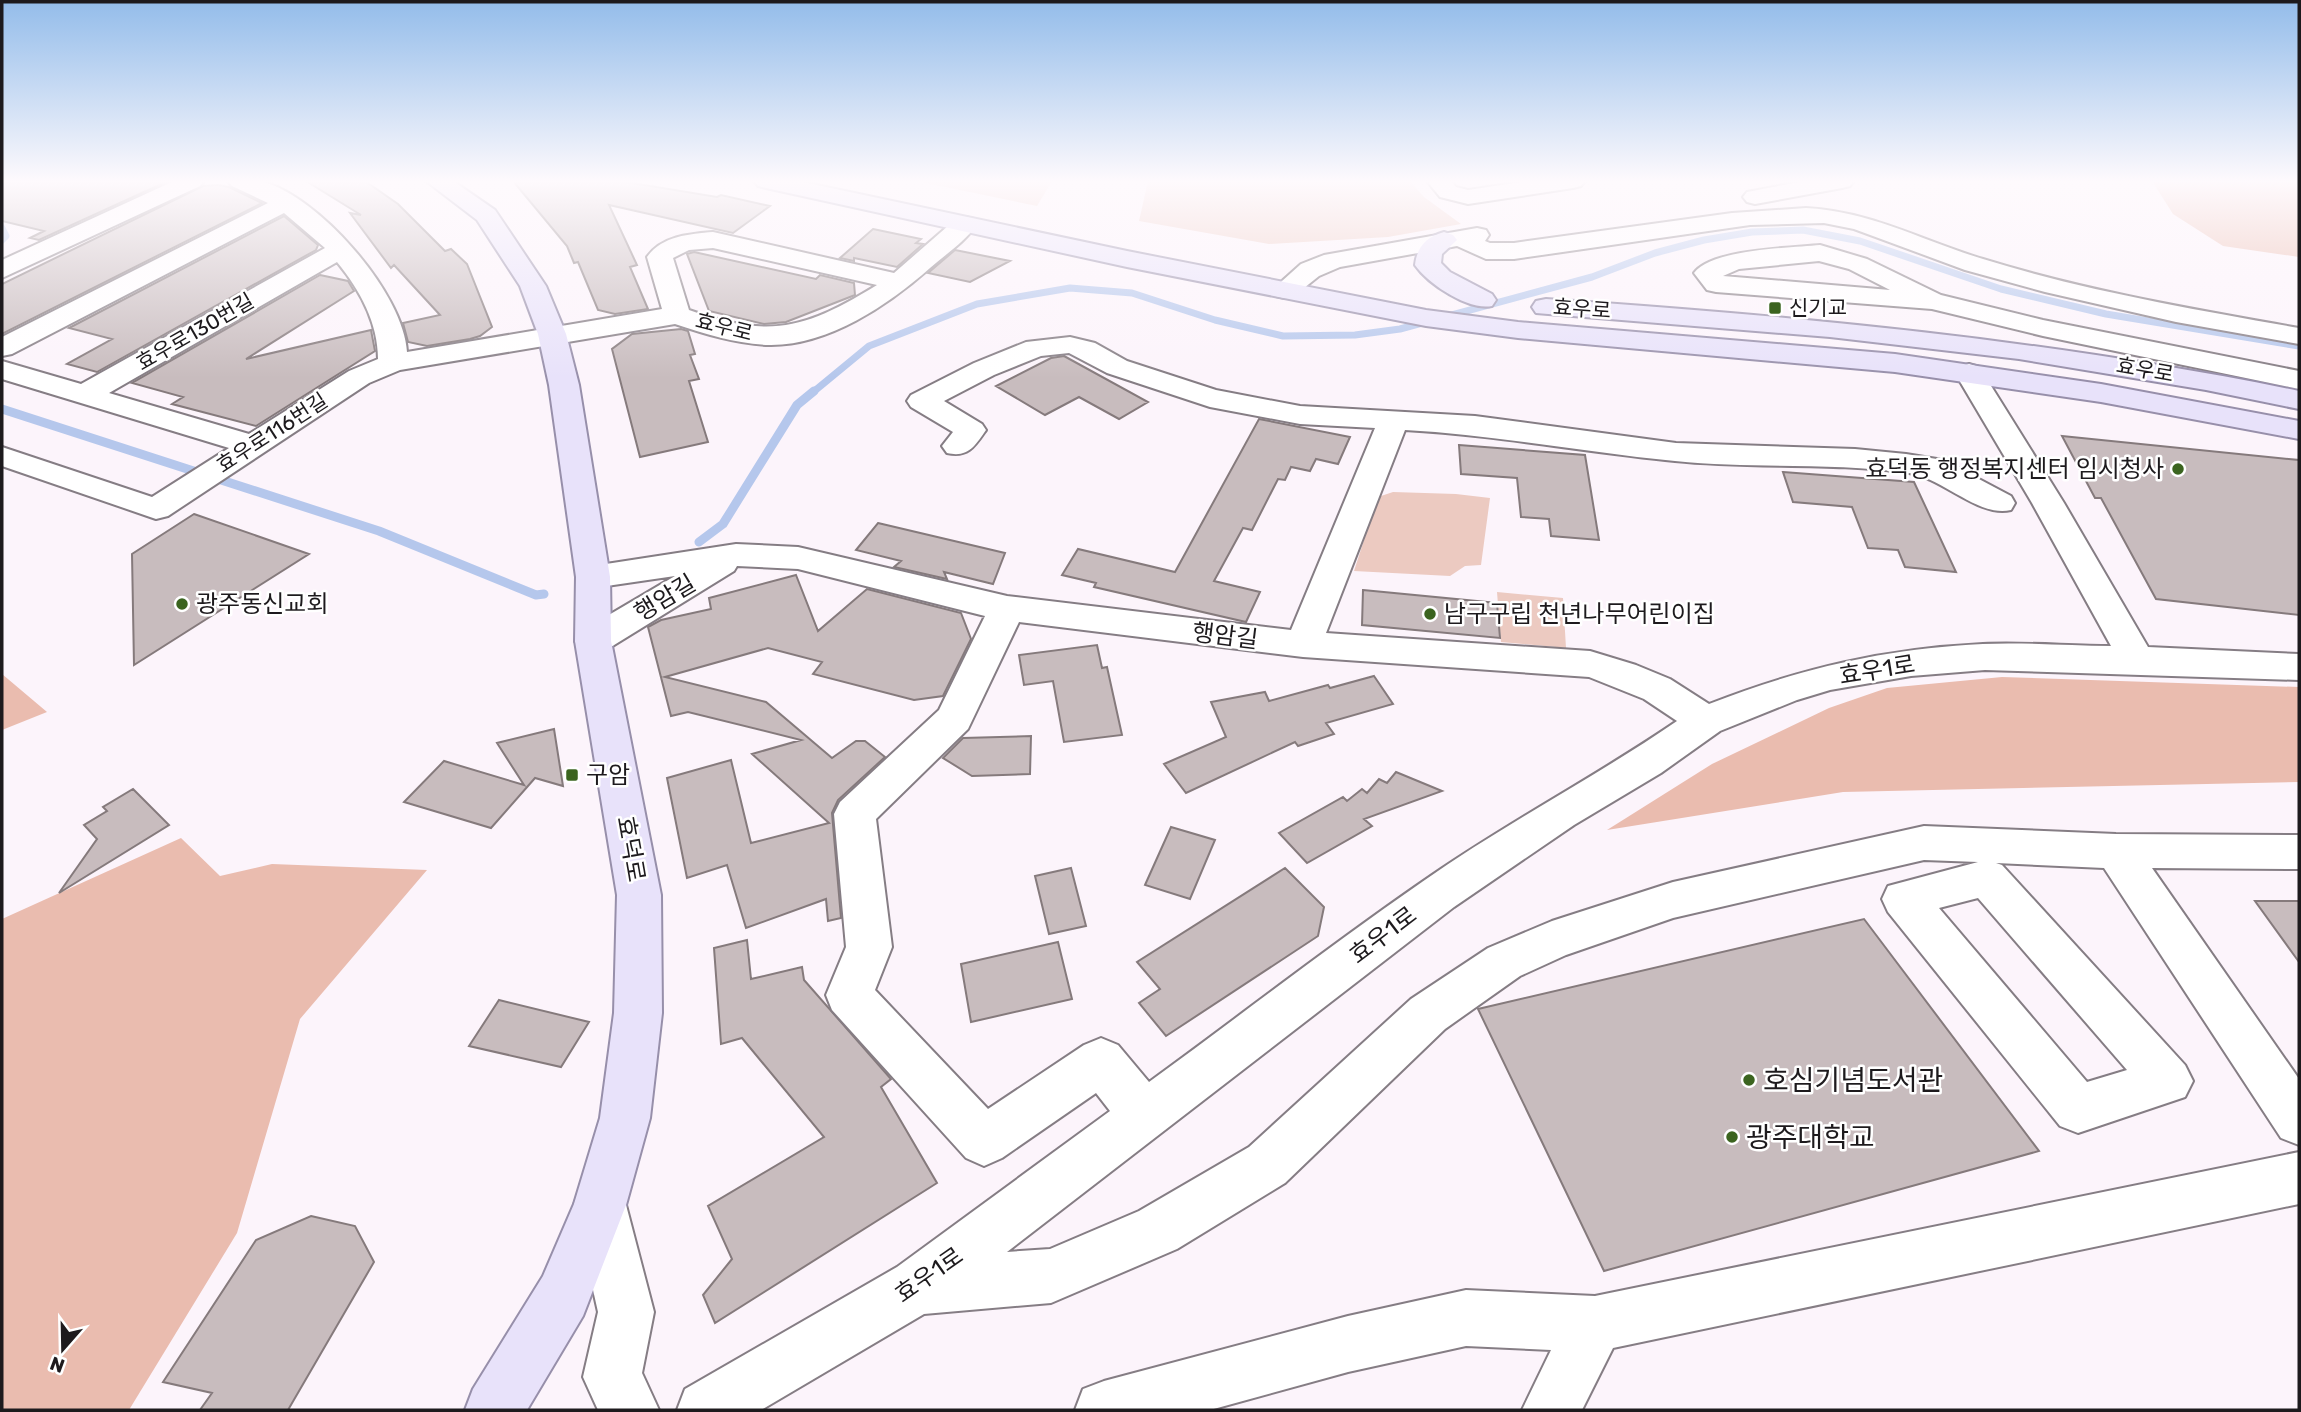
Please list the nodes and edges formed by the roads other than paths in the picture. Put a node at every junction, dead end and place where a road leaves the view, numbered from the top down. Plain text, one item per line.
1 (51, 247) edge
2 (200, 247) edge
3 (339, 247) edge
4 (507, 247) edge
5 (672, 247) edge
6 (744, 247) edge
7 (939, 247) edge
8 (1100, 247) edge
9 (1188, 247) edge
10 (1403, 247) edge
11 (1437, 247) edge
12 (1474, 247) edge
13 (1543, 247) edge
14 (1905, 247) edge
15 (341, 249) junction
16 (1242, 258) dead end
17 (1935, 262) junction
18 (2, 270) edge
19 (1310, 270) junction
20 (1284, 278) junction
21 (899, 282) junction
22 (1895, 282) junction
23 (1931, 301) junction
24 (1502, 302) junction
25 (677, 315) junction
26 (552, 334) junction
27 (2299, 336) edge
28 (2, 348) edge
29 (393, 363) junction
30 (2, 370) edge
31 (1969, 373) junction
32 (2299, 380) edge
33 (85, 394) junction
34 (2299, 400) edge
35 (1393, 421) junction
36 (2299, 430) edge
37 (958, 446) dead end
38 (243, 451) junction
39 (2, 456) edge
40 (1999, 503) dead end
41 (736, 555) junction
42 (593, 577) junction
43 (1007, 608) junction
44 (593, 641) junction
45 (1303, 644) junction
46 (2137, 660) junction
47 (2299, 667) edge
48 (1706, 721) junction
49 (1924, 843) junction
50 (2116, 851) junction
51 (2299, 852) edge
52 (1950, 888) junction
53 (1144, 1115) junction
54 (2299, 1121) edge
55 (2299, 1178) edge
56 (600, 1205) junction
57 (917, 1287) junction
58 (1595, 1324) junction
59 (494, 1410) edge
60 (630, 1410) edge
61 (706, 1410) edge
62 (1104, 1410) edge
63 (1551, 1410) edge

1 - 18 street
2 - 28 street
3 - 15 street
4 - 26 main road, 효덕로
5 - 25 street, 효우로
6 - 21 street, 효우로
7 - 21 street, 효우로
8 - 20 main road, 효우로
9 - 16 main road
10 - 19 street
11 - 24 main road
12 - 13 street
14 - 17 street
15 - 29 street
15 - 33 street, 효우로130번길
17 - 22 street
17 - 27 street
19 - 20 street
19 - 24 main road, 효우로
20 - 31 main road, 효우로
21 - 25 street, 효우로
22 - 23 street
22 - 23 street
23 - 32 street
24 - 34 main road, 효우로
25 - 26 street, 효우로116번길
26 - 29 street, 효우로116번길
26 - 42 main road, 효덕로
29 - 38 street, 효우로116번길
30 - 33 street, 효우로130번길
31 - 36 main road, 효우로
31 - 46 street
33 - 38 street, 효우로130번길
35 - 37 street
35 - 40 street
35 - 45 street
38 - 39 street, 효우로116번길
41 - 42 street, 행암길
41 - 43 street, 행암길
41 - 44 street, 행암길
42 - 44 main road, 효덕로
43 - 45 street, 행암길
43 - 53 street
44 - 56 main road, 효덕로
45 - 48 street, 행암길
46 - 47 street, 효우1로
46 - 48 street, 효우1로
48 - 53 street, 효우1로
49 - 50 street
49 - 52 street
49 - 57 street
50 - 51 street
50 - 54 street
52 - 52 street
53 - 57 street, 효우1로
55 - 58 street
56 - 59 main road, 효덕로
56 - 60 street
57 - 61 street, 효우1로
58 - 62 street
58 - 63 street

